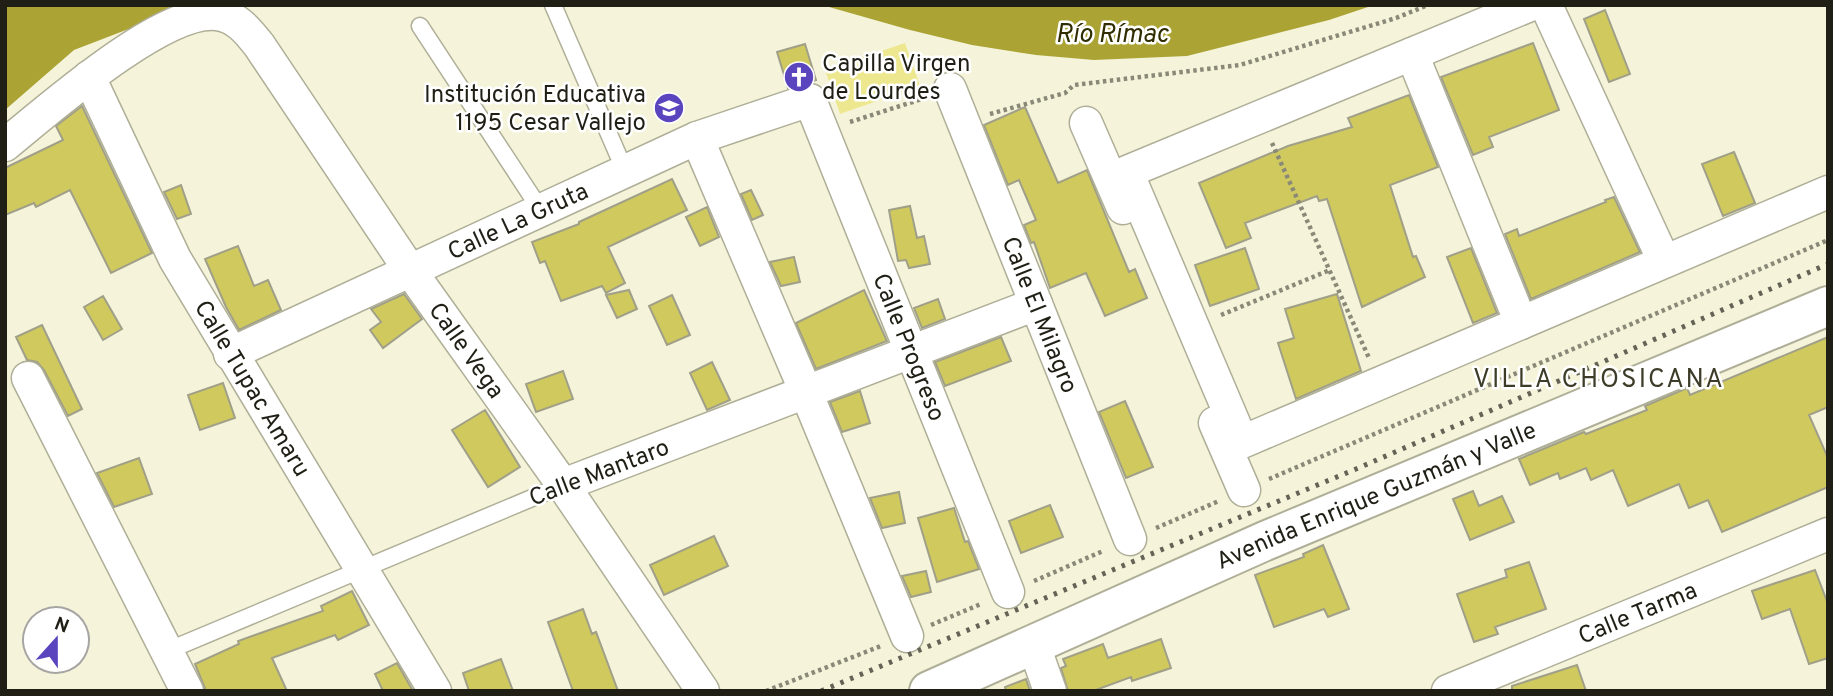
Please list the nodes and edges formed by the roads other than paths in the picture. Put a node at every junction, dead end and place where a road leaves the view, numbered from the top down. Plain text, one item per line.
1 (553, 5) edge
2 (1530, 5) edge
3 (1546, 5) edge
4 (420, 26) dead end
5 (1412, 54) junction
6 (89, 77) junction
7 (950, 89) road end
8 (810, 100) joint
9 (1086, 122) dead end
10 (696, 138) junction
11 (5, 145) edge
12 (625, 171) junction
13 (1828, 192) edge
14 (540, 209) junction
15 (1664, 261) junction
16 (409, 269) junction
17 (1036, 304) junction
18 (1828, 306) edge
19 (1521, 323) junction
20 (910, 352) junction
21 (230, 354) junction
22 (29, 378) dead end
23 (806, 391) junction
24 (563, 485) junction
25 (1244, 490) road end
26 (1828, 534) edge
27 (1130, 539) dead end
28 (361, 569) junction
29 (1008, 592) dead end
30 (907, 636) dead end
31 (1033, 643) junction
32 (167, 651) junction
33 (187, 691) edge
34 (435, 691) edge
35 (702, 691) edge
36 (929, 691) edge
37 (1050, 691) edge
38 (1448, 691) edge

1 - 12 lane
2 - 5 street
3 - 15 street
4 - 14 lane
5 - 19 street
5 - 19 street
6 - 11 street
6 - 16 street, Calle Vega
6 - 21 street, Calle Tupac Amaru
7 - 17 street, Calle El Milagro
8 - 10 street, Calle La Gruta
8 - 20 street, Calle Progreso
9 - 25 street
10 - 12 street, Calle La Gruta
10 - 23 street
12 - 14 street, Calle La Gruta
13 - 15 street
14 - 16 street, Calle La Gruta
15 - 19 street
16 - 21 street, Calle La Gruta
16 - 24 street, Calle Vega
17 - 20 street, Calle Mantaro
17 - 27 street, Calle El Milagro
18 - 31 street, Avenida Enrique Guzmán y Valle
20 - 23 street, Calle Mantaro
20 - 29 street, Calle Progreso
21 - 28 street, Calle Tupac Amaru
22 - 32 street
23 - 24 street, Calle Mantaro
23 - 30 street
24 - 28 lane, Calle Mantaro
24 - 35 street, Calle Vega
26 - 38 street, Calle Tarma
28 - 32 lane, Calle Mantaro
28 - 34 street, Calle Tupac Amaru
31 - 36 street, Avenida Enrique Guzmán y Valle
31 - 37 street
32 - 33 street

